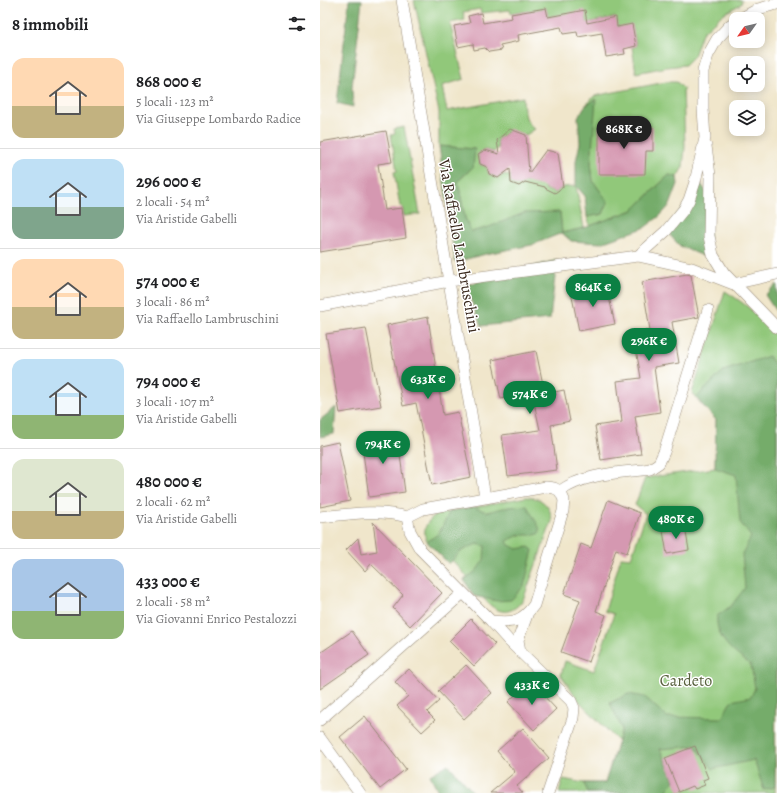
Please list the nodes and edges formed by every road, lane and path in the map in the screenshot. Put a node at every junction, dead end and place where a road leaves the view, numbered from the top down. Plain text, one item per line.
1 (402, 0) edge
2 (777, 4) edge
3 (753, 12) edge
4 (729, 26) edge
5 (705, 138) junction
6 (638, 256) junction
7 (777, 274) edge
8 (449, 281) junction
9 (733, 284) junction
10 (320, 306) edge
11 (708, 310) dead end
12 (777, 328) edge
13 (560, 491) junction
14 (485, 497) junction
15 (320, 517) edge
16 (407, 517) junction
17 (463, 593) junction
18 (527, 615) junction
19 (491, 621) junction
20 (520, 651) junction
21 (320, 720) edge
22 (320, 738) edge
23 (360, 793) edge
24 (548, 793) edge

1 - 8 street, Via Raffaello Lambruschini
2 - 3 street
4 - 5 street
5 - 6 street
5 - 9 street
6 - 8 street
6 - 9 street
7 - 9 street
8 - 10 street
8 - 14 street, Via Raffaello Lambruschini
9 - 12 street
11 - 13 street
13 - 14 street
13 - 18 street
14 - 16 street
15 - 16 street
16 - 17 street
17 - 19 street
17 - 21 street
18 - 19 street
18 - 20 street
19 - 20 street
20 - 24 street
22 - 23 street

